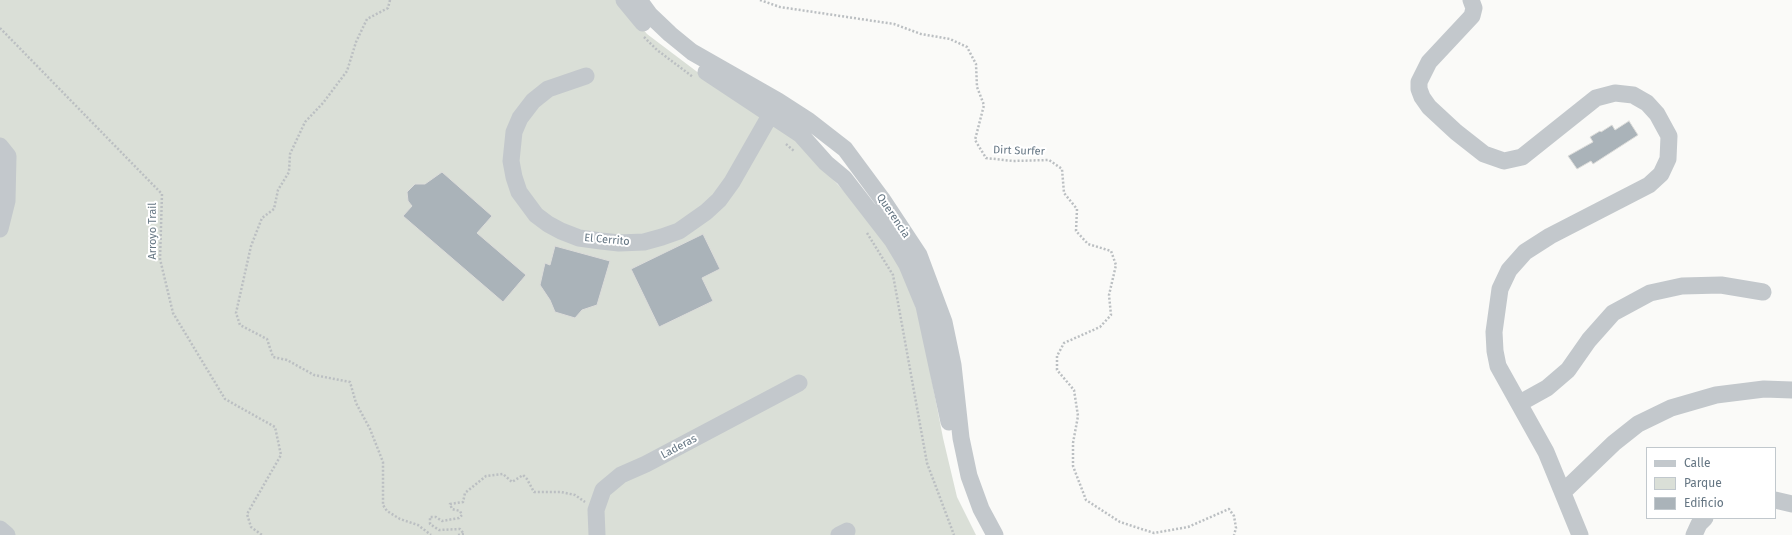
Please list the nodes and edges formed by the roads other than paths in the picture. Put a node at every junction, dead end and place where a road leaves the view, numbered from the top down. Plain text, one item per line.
1 (624, 0) edge
2 (638, 0) edge
3 (1471, 0) edge
4 (586, 76) dead end
5 (774, 108) junction
6 (0, 146) edge
7 (0, 229) edge
8 (1763, 292) dead end
9 (798, 383) dead end
10 (1792, 390) edge
11 (1520, 403) junction
12 (1563, 492) junction
13 (970, 494) junction
14 (1776, 500) edge
15 (1792, 504) edge
16 (1704, 519) edge
17 (0, 529) edge
18 (7, 535) edge
19 (597, 535) edge
20 (983, 535) edge
21 (995, 535) edge
22 (1580, 535) edge
23 (1694, 535) edge

1 - 5 street, Querencia
2 - 5 street, Querencia
3 - 11 street
4 - 5 street, El Cerrito
5 - 13 street, Querencia
5 - 13 street, Querencia
6 - 7 street
8 - 11 street
9 - 19 street, Laderas
10 - 12 street
11 - 12 street
12 - 22 street
13 - 20 street, Querencia
13 - 21 street, Querencia
14 - 15 street
16 - 23 street
17 - 18 street

